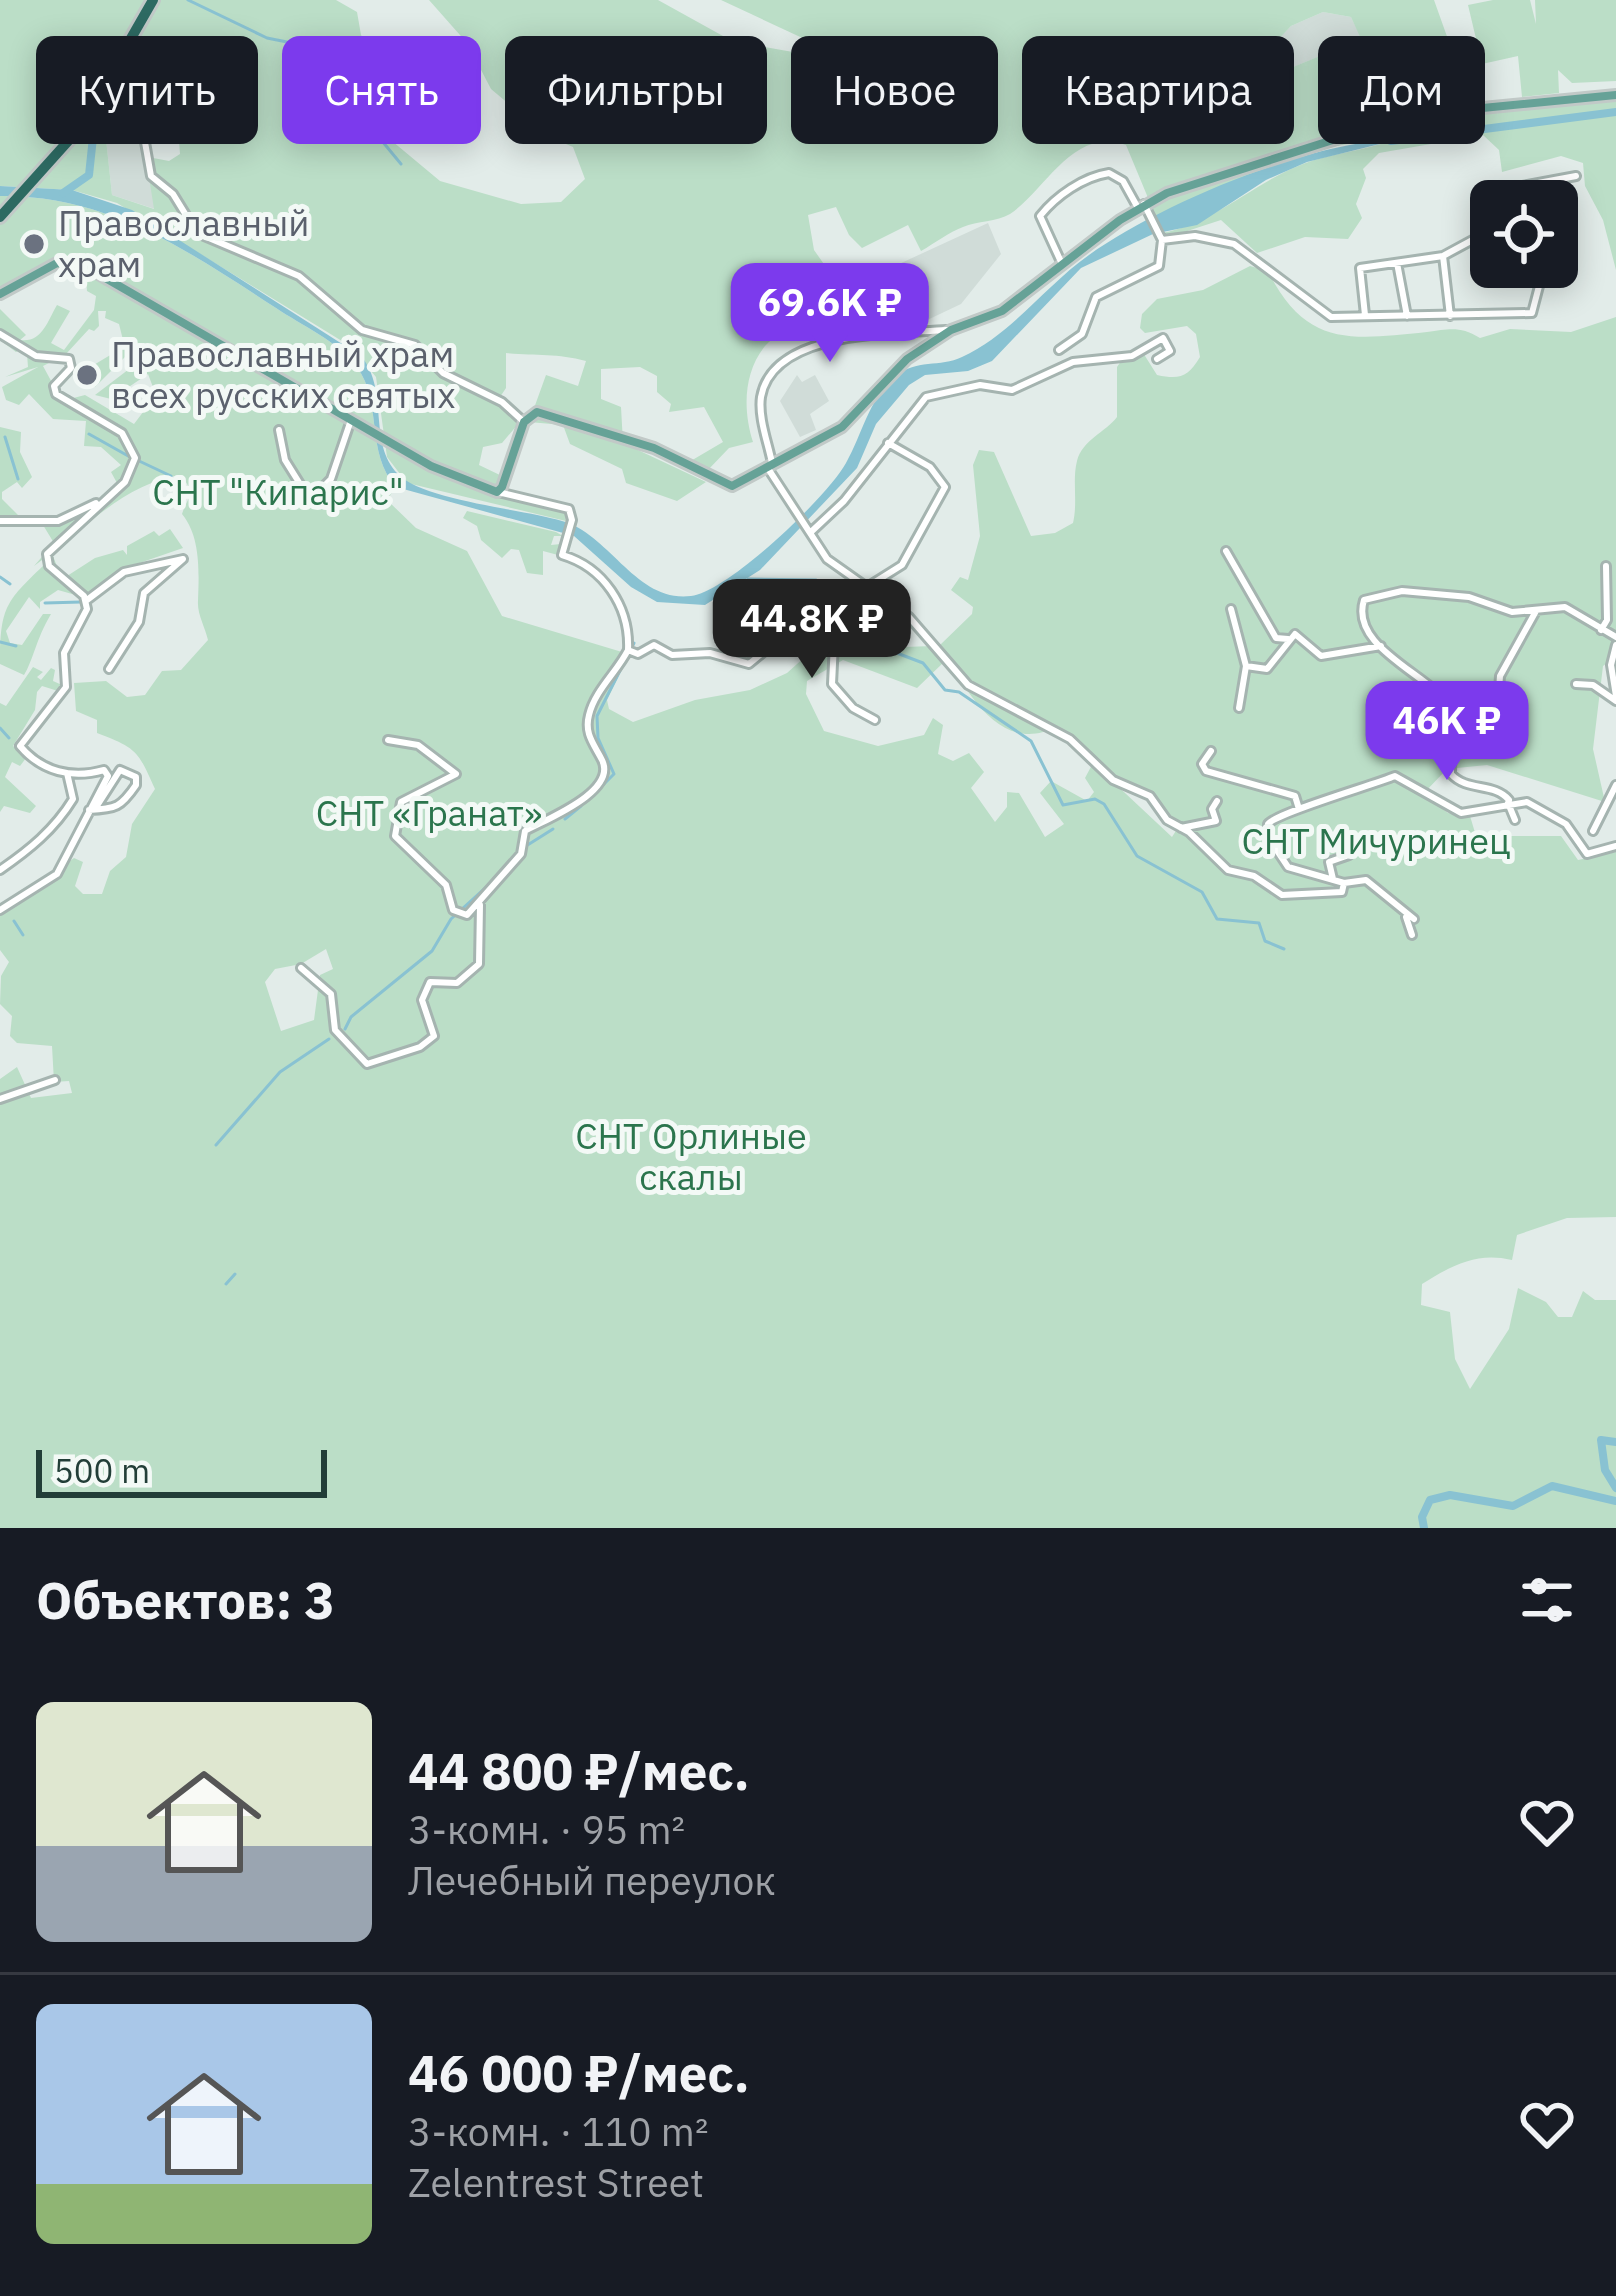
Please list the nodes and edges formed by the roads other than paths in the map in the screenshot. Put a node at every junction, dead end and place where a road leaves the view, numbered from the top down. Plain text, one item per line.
1 (153, 0) edge
2 (1616, 95) edge
3 (145, 144) edge
4 (1576, 176) dead end
5 (1554, 180) edge
6 (1141, 206) junction
7 (0, 218) edge
8 (1162, 238) junction
9 (1470, 241) edge
10 (1443, 256) junction
11 (1397, 263) junction
12 (1063, 266) junction
13 (1539, 288) edge
14 (0, 294) edge
15 (1365, 315) junction
16 (1407, 316) junction
17 (1450, 316) junction
18 (951, 330) junction
19 (0, 334) edge
20 (1059, 350) dead end
21 (1157, 359) dead end
22 (352, 420) junction
23 (524, 422) junction
24 (279, 430) dead end
25 (888, 443) junction
26 (769, 465) junction
27 (497, 492) junction
28 (96, 503) junction
29 (0, 521) edge
30 (809, 528) junction
31 (1226, 550) dead end
32 (1606, 566) dead end
33 (857, 581) junction
34 (867, 587) junction
35 (87, 600) junction
36 (1232, 609) dead end
37 (1537, 611) junction
38 (832, 615) junction
39 (776, 627) dead end
40 (1601, 630) junction
41 (845, 633) junction
42 (1288, 639) junction
43 (1616, 641) edge
44 (1381, 646) junction
45 (628, 650) junction
46 (1246, 666) junction
47 (109, 669) dead end
48 (1576, 684) dead end
49 (1616, 699) edge
50 (1498, 702) dead end
51 (1239, 708) dead end
52 (875, 720) dead end
53 (388, 740) dead end
54 (1210, 751) dead end
55 (67, 773) junction
56 (1616, 785) edge
57 (1217, 801) dead end
58 (1509, 802) junction
59 (1299, 808) junction
60 (92, 809) junction
61 (1514, 820) dead end
62 (1181, 828) junction
63 (1593, 832) dead end
64 (1616, 846) edge
65 (1349, 855) dead end
66 (0, 870) edge
67 (1333, 879) junction
68 (1344, 883) junction
69 (480, 901) junction
70 (0, 910) edge
71 (1412, 935) dead end
72 (301, 968) dead end
73 (55, 1080) dead end
74 (0, 1099) edge

1 - 7 highway
2 - 6 main road
3 - 23 street
4 - 5 street
6 - 8 street
6 - 12 main road
6 - 12 street
8 - 15 street
8 - 20 street
9 - 10 street
10 - 11 street
10 - 17 street
11 - 15 street
11 - 16 street
12 - 18 main road
13 - 17 street
14 - 22 main road
15 - 16 street
16 - 17 street
18 - 26 main road
18 - 26 street
19 - 28 street
21 - 25 street
22 - 24 street
22 - 27 main road
23 - 26 main road
23 - 27 main road
25 - 30 street
25 - 34 street
26 - 30 street
27 - 45 street
28 - 29 street
28 - 35 street
30 - 33 street
31 - 42 street
32 - 40 street
33 - 34 street
33 - 41 street
34 - 62 street
35 - 47 street
35 - 55 street
36 - 46 street
37 - 40 street
37 - 44 street
37 - 50 street
38 - 39 street
38 - 41 street
38 - 45 street
40 - 43 street
41 - 52 street
42 - 44 street
42 - 46 street
43 - 49 street
44 - 58 street
45 - 69 street
46 - 51 street
48 - 49 street
53 - 69 street
54 - 59 street
55 - 60 street
55 - 66 street
56 - 63 street
57 - 62 street
58 - 59 street
58 - 61 street
58 - 64 street
59 - 67 street
60 - 60 street
60 - 70 street
62 - 68 street
65 - 67 street
67 - 68 street
68 - 71 street
69 - 72 street
73 - 74 street

